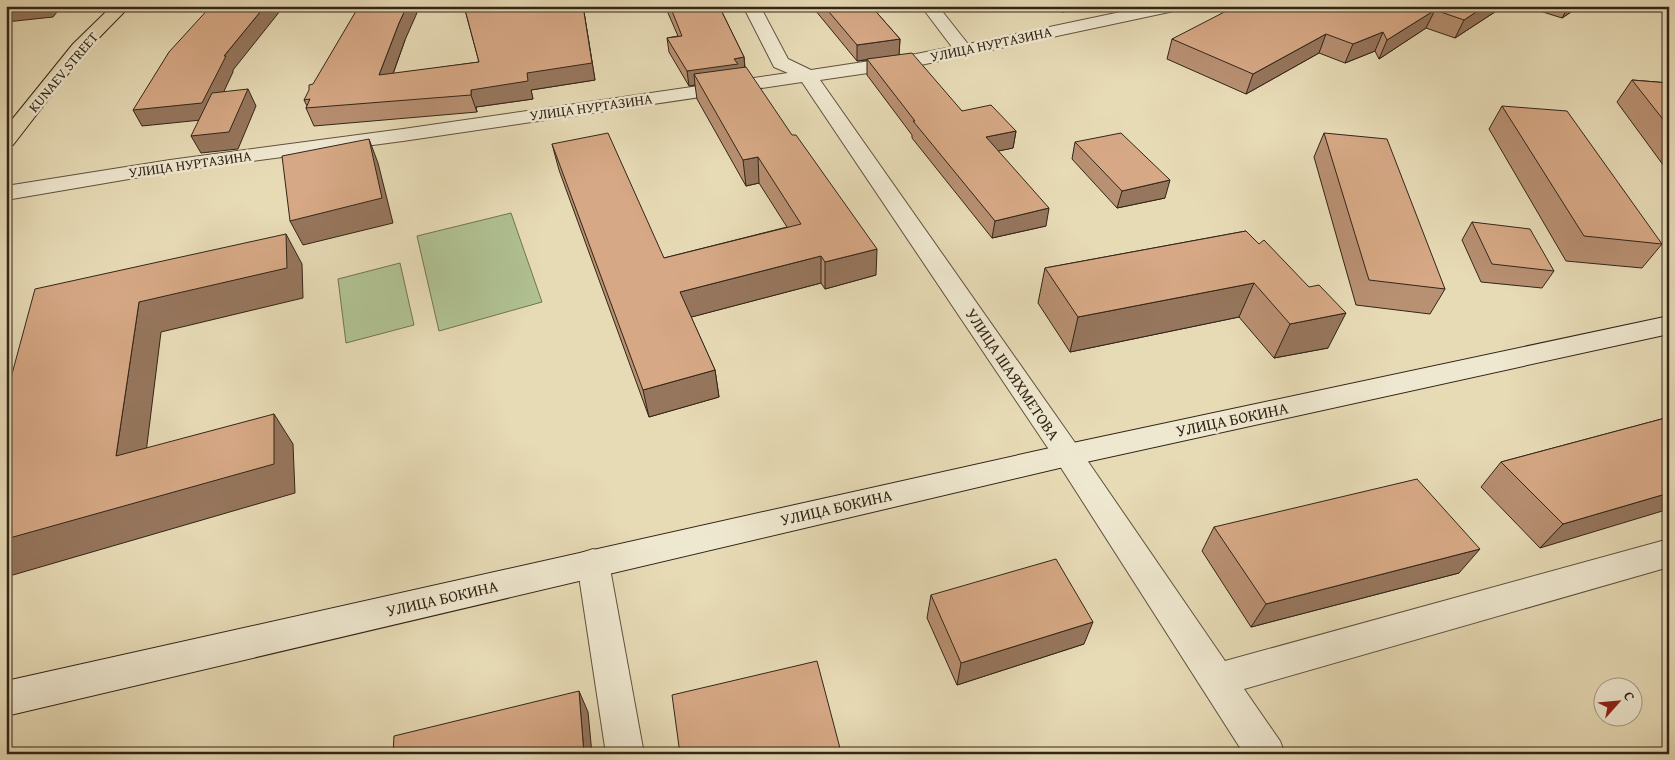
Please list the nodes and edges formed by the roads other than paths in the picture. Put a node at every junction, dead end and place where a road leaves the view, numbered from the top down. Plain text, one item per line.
1 (122, 6) edge
2 (751, 6) edge
3 (929, 6) edge
4 (1174, 6) edge
5 (964, 50) junction
6 (807, 75) junction
7 (6, 141) edge
8 (6, 193) edge
9 (1669, 325) edge
10 (1068, 455) junction
11 (1669, 553) edge
12 (593, 563) junction
13 (1217, 680) junction
14 (6, 699) edge
15 (626, 754) edge
16 (1266, 754) edge

1 - 7 main road, KUNAEV STREET
2 - 6 street
3 - 5 street
4 - 5 street, УЛИЦА НУРТАЗИНА
5 - 6 street, УЛИЦА НУРТАЗИНА
6 - 8 street, УЛИЦА НУРТАЗИНА
6 - 10 street, УЛИЦА ШАЯХМЕТОВА
9 - 10 street, УЛИЦА БОКИНА
10 - 12 street, УЛИЦА БОКИНА
10 - 13 street, УЛИЦА ШАЯХМЕТОВА
11 - 13 street
12 - 14 street, УЛИЦА БОКИНА
12 - 15 street
13 - 16 street, УЛИЦА ШАЯХМЕТОВА

